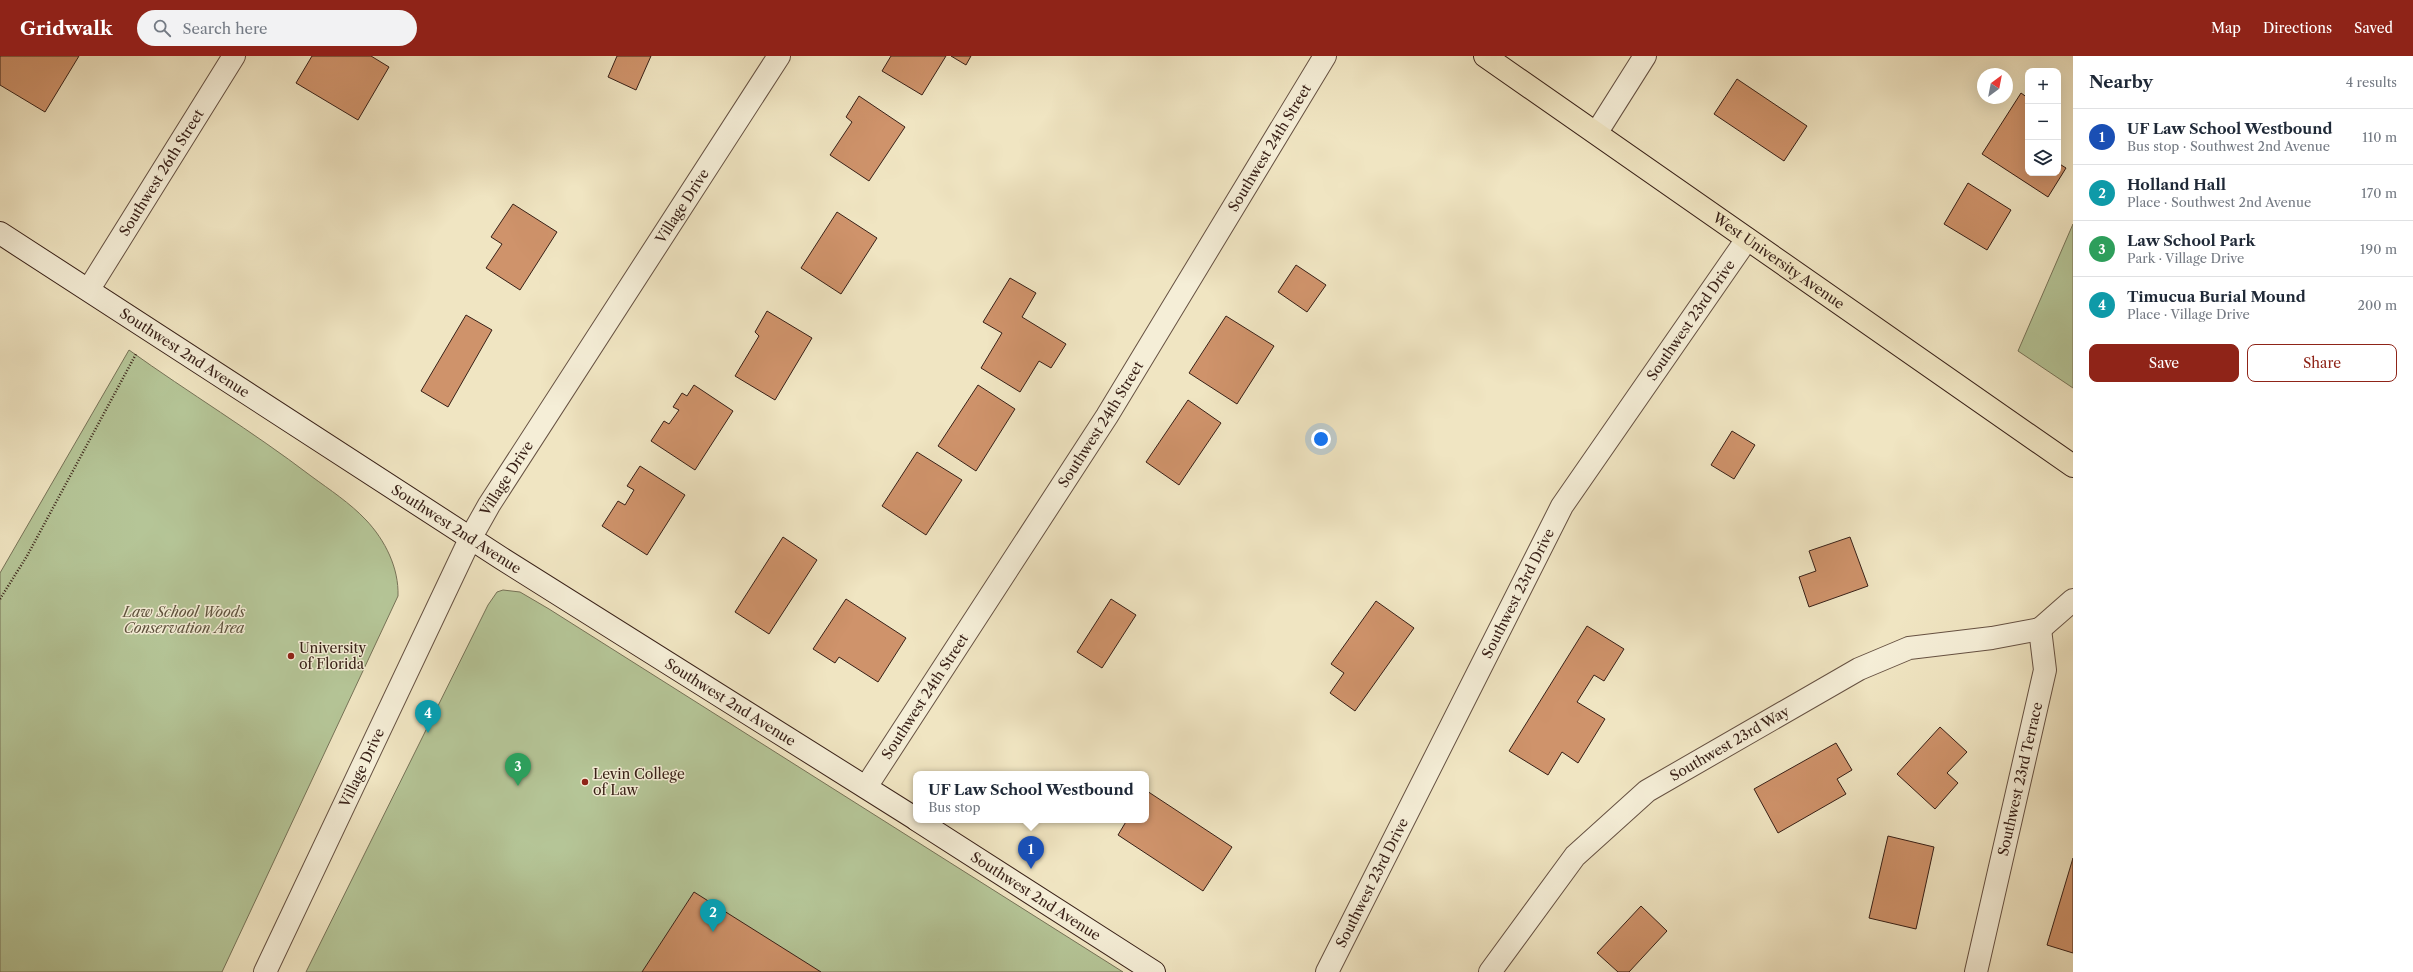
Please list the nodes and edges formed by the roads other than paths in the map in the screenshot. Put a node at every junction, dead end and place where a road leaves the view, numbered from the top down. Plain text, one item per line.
1 (234, 56) edge
2 (779, 56) edge
3 (1326, 56) edge
4 (1485, 56) edge
5 (1645, 56) edge
6 (1597, 132) junction
7 (0, 233) edge
8 (1747, 238) junction
9 (88, 289) junction
10 (2073, 466) edge
11 (471, 536) junction
12 (2073, 600) edge
13 (2040, 629) junction
14 (866, 787) junction
15 (913, 817) edge
16 (922, 823) edge
17 (265, 972) edge
18 (1154, 972) edge
19 (1327, 972) edge
20 (1490, 972) edge
21 (1976, 972) edge

1 - 9 street, Southwest 26th Street
2 - 11 street, Village Drive
3 - 14 street, Southwest 24th Street
4 - 6 main road, West University Avenue
5 - 6 street
6 - 8 main road, West University Avenue
7 - 9 street, Southwest 2nd Avenue
8 - 10 main road, West University Avenue
8 - 19 street, Southwest 23rd Drive
9 - 11 street, Southwest 2nd Avenue
11 - 14 street, Southwest 2nd Avenue
11 - 17 street, Village Drive
12 - 13 street
13 - 20 street, Southwest 23rd Way
13 - 21 street, Southwest 23rd Terrace
14 - 15 street, Southwest 2nd Avenue
16 - 18 street, Southwest 2nd Avenue

